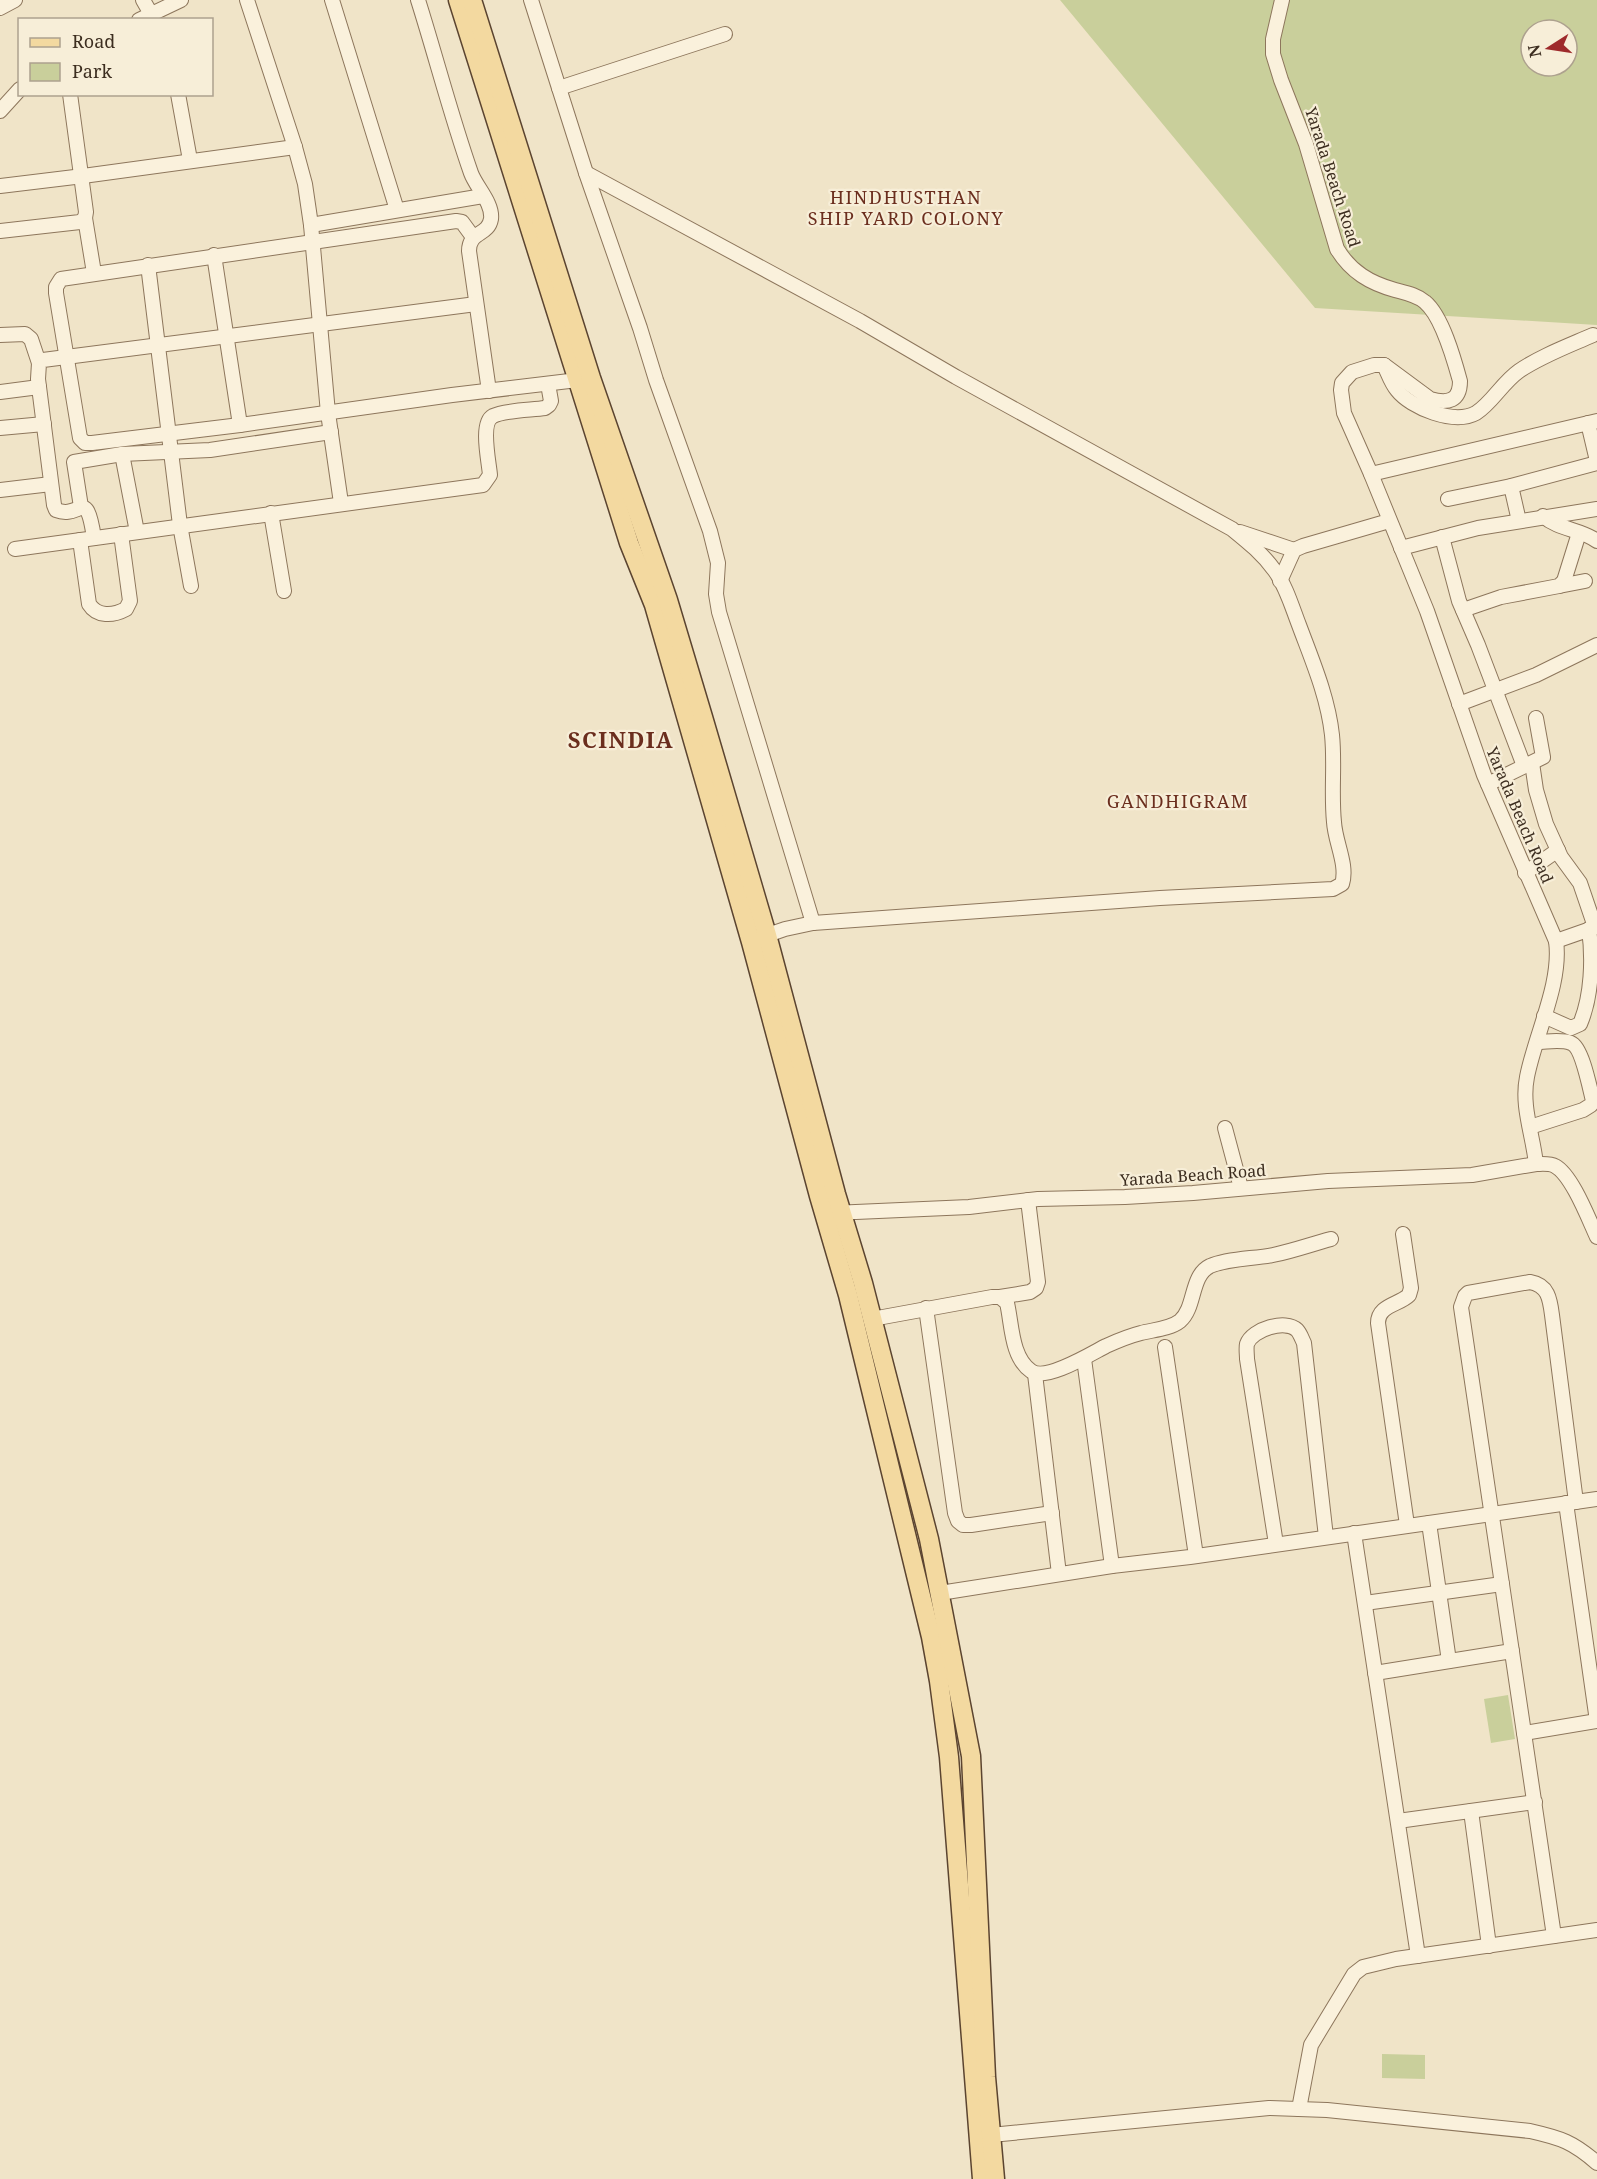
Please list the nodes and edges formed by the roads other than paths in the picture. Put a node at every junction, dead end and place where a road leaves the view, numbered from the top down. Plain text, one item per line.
1 (15, 0) edge
2 (143, 0) edge
3 (181, 0) edge
4 (247, 0) edge
5 (332, 0) edge
6 (418, 0) edge
7 (458, 0) edge
8 (472, 0) edge
9 (531, 0) edge
10 (1282, 0) edge
11 (0, 8) edge
12 (153, 16) edge
13 (725, 34) dead end
14 (559, 88) junction
15 (18, 91) edge
16 (70, 96) edge
17 (178, 96) edge
18 (0, 111) edge
19 (295, 147) junction
20 (190, 160) junction
21 (586, 173) junction
22 (83, 176) junction
23 (0, 186) edge
24 (483, 196) junction
25 (397, 210) junction
26 (85, 218) junction
27 (311, 225) junction
28 (0, 231) edge
29 (473, 237) junction
30 (312, 242) junction
31 (214, 255) junction
32 (148, 265) junction
33 (94, 273) junction
34 (476, 304) junction
35 (319, 325) junction
36 (0, 335) edge
37 (1593, 335) dead end
38 (227, 336) junction
39 (158, 345) junction
40 (67, 356) junction
41 (39, 363) junction
42 (1384, 365) junction
43 (584, 379) junction
44 (548, 384) junction
45 (39, 387) junction
46 (489, 391) junction
47 (0, 392) edge
48 (328, 413) junction
49 (1592, 422) edge
50 (44, 424) junction
51 (240, 425) junction
52 (0, 428) edge
53 (331, 432) junction
54 (169, 434) junction
55 (170, 452) junction
56 (122, 454) junction
57 (1597, 462) edge
58 (1371, 474) junction
59 (51, 484) junction
60 (1511, 486) junction
61 (0, 490) edge
62 (1448, 499) dead end
63 (341, 503) junction
64 (81, 507) junction
65 (1597, 509) edge
66 (271, 513) junction
67 (1543, 516) junction
68 (1389, 521) junction
69 (1519, 521) junction
70 (180, 525) junction
71 (1232, 529) junction
72 (136, 532) junction
73 (1579, 533) junction
74 (121, 534) junction
75 (1442, 537) junction
76 (94, 538) junction
77 (80, 540) junction
78 (1596, 540) edge
79 (1401, 548) junction
80 (15, 549) dead end
81 (1294, 550) junction
82 (1280, 580) junction
83 (1585, 581) dead end
84 (191, 586) dead end
85 (1559, 586) junction
86 (284, 591) dead end
87 (1463, 610) junction
88 (1597, 645) edge
89 (1496, 690) junction
90 (1459, 704) junction
91 (1536, 718) dead end
92 (1528, 765) junction
93 (1488, 784) junction
94 (1558, 850) junction
95 (1525, 873) junction
96 (813, 923) junction
97 (1594, 927) edge
98 (759, 938) junction
99 (1556, 941) junction
100 (1544, 1016) junction
101 (1537, 1042) junction
102 (1530, 1127) junction
103 (1225, 1128) dead end
104 (1536, 1164) junction
105 (1241, 1188) junction
106 (1028, 1200) junction
107 (833, 1212) junction
108 (1402, 1234) dead end
109 (1597, 1237) edge
110 (1331, 1239) dead end
111 (1000, 1298) junction
112 (926, 1308) junction
113 (872, 1319) junction
114 (1165, 1347) dead end
115 (1084, 1359) junction
116 (1035, 1374) junction
117 (1597, 1499) edge
118 (1571, 1502) junction
119 (1052, 1513) junction
120 (1492, 1513) junction
121 (1429, 1523) junction
122 (1407, 1525) junction
123 (1354, 1533) junction
124 (1326, 1537) junction
125 (1276, 1544) junction
126 (1196, 1556) junction
127 (1112, 1566) junction
128 (1059, 1574) junction
129 (1502, 1584) junction
130 (1439, 1592) junction
131 (940, 1593) junction
132 (1365, 1603) junction
133 (1512, 1651) junction
134 (1449, 1662) junction
135 (1375, 1673) junction
136 (1594, 1685) edge
137 (1597, 1721) edge
138 (1524, 1733) junction
139 (1535, 1802) junction
140 (1471, 1811) junction
141 (1398, 1821) junction
142 (1597, 1930) edge
143 (1554, 1936) junction
144 (1489, 1946) junction
145 (1418, 1956) junction
146 (1299, 2109) junction
147 (991, 2135) junction
148 (1597, 2163) edge
149 (982, 2179) edge
150 (995, 2179) edge

1 - 11 street
2 - 12 street
3 - 12 street
4 - 19 street
5 - 25 street
6 - 24 street
7 - 43 main road
8 - 43 main road
9 - 14 street
10 - 42 street, Yarada Beach Road
13 - 14 street
14 - 21 street
15 - 18 street
16 - 22 street
17 - 20 street
19 - 20 street
19 - 27 street
20 - 22 street
21 - 71 street
21 - 96 street
22 - 23 street
22 - 26 street
24 - 25 street
24 - 29 street
25 - 27 street
26 - 28 street
26 - 33 street
27 - 30 street
29 - 30 street
29 - 34 street
30 - 31 street
30 - 35 street
31 - 32 street
31 - 38 street
32 - 33 street
32 - 39 street
33 - 40 street
34 - 35 street
34 - 46 street
35 - 38 street
35 - 48 street
36 - 41 street
37 - 42 street
38 - 39 street
38 - 51 street
39 - 40 street
39 - 54 street
40 - 41 street
40 - 54 street
41 - 45 street
42 - 58 street, Yarada Beach Road
43 - 44 street
43 - 98 main road
44 - 46 street
44 - 63 street
45 - 47 street
45 - 50 street
46 - 48 street
48 - 51 street
48 - 53 street
49 - 57 street
49 - 58 street
50 - 52 street
50 - 59 street
51 - 54 street
53 - 55 street
53 - 63 street
54 - 55 street
55 - 56 street
55 - 70 street
56 - 64 street
56 - 72 street
57 - 60 street
58 - 68 street, Yarada Beach Road
59 - 61 street
59 - 64 street
60 - 62 street
60 - 69 street
63 - 66 street
64 - 76 street
65 - 67 street
66 - 70 street
66 - 86 street
67 - 69 street
67 - 73 street
68 - 79 street, Yarada Beach Road
68 - 81 street
69 - 75 street
70 - 72 street
70 - 84 street
71 - 81 street
71 - 82 street
72 - 74 street
73 - 78 street
73 - 85 street
74 - 76 street
74 - 77 street
75 - 79 street
75 - 87 street
76 - 77 street
77 - 80 street
79 - 90 street, Yarada Beach Road
81 - 82 street
82 - 96 street
83 - 85 street
85 - 87 street
87 - 89 street
88 - 89 street
89 - 90 street
89 - 92 street
90 - 93 street, Yarada Beach Road
91 - 92 street
92 - 93 street
92 - 94 street
93 - 95 street, Yarada Beach Road
94 - 95 street
94 - 97 street
95 - 99 street, Yarada Beach Road
96 - 98 street
97 - 99 street
97 - 100 street
98 - 107 main road
99 - 100 street, Yarada Beach Road
100 - 101 street, Yarada Beach Road
101 - 102 street, Yarada Beach Road
101 - 102 street
102 - 104 street, Yarada Beach Road
103 - 105 street
104 - 105 street, Yarada Beach Road
104 - 109 street
105 - 106 street, Yarada Beach Road
106 - 107 street, Yarada Beach Road
106 - 111 street
107 - 113 main road
107 - 149 main road
108 - 122 street
110 - 115 street
111 - 112 street
111 - 116 street
112 - 113 street
112 - 119 street
113 - 131 main road
114 - 126 street
115 - 116 street
115 - 127 street
116 - 119 street
117 - 118 street
118 - 120 street
118 - 120 street
118 - 136 street
119 - 128 street
120 - 121 street
120 - 129 street
121 - 122 street
121 - 130 street
122 - 123 street
123 - 124 street
123 - 132 street
124 - 125 street
124 - 125 street
125 - 126 street
126 - 127 street
127 - 128 street
128 - 131 street
129 - 130 street
129 - 133 street
130 - 132 street
130 - 134 street
131 - 147 main road
132 - 135 street
133 - 134 street
133 - 138 street
134 - 135 street
135 - 141 street
136 - 137 street
137 - 138 street
138 - 139 street
139 - 140 street
139 - 143 street
140 - 141 street
140 - 144 street
141 - 145 street
142 - 143 street
143 - 144 street
144 - 145 street
145 - 146 street
146 - 147 street
146 - 148 street
147 - 150 main road

